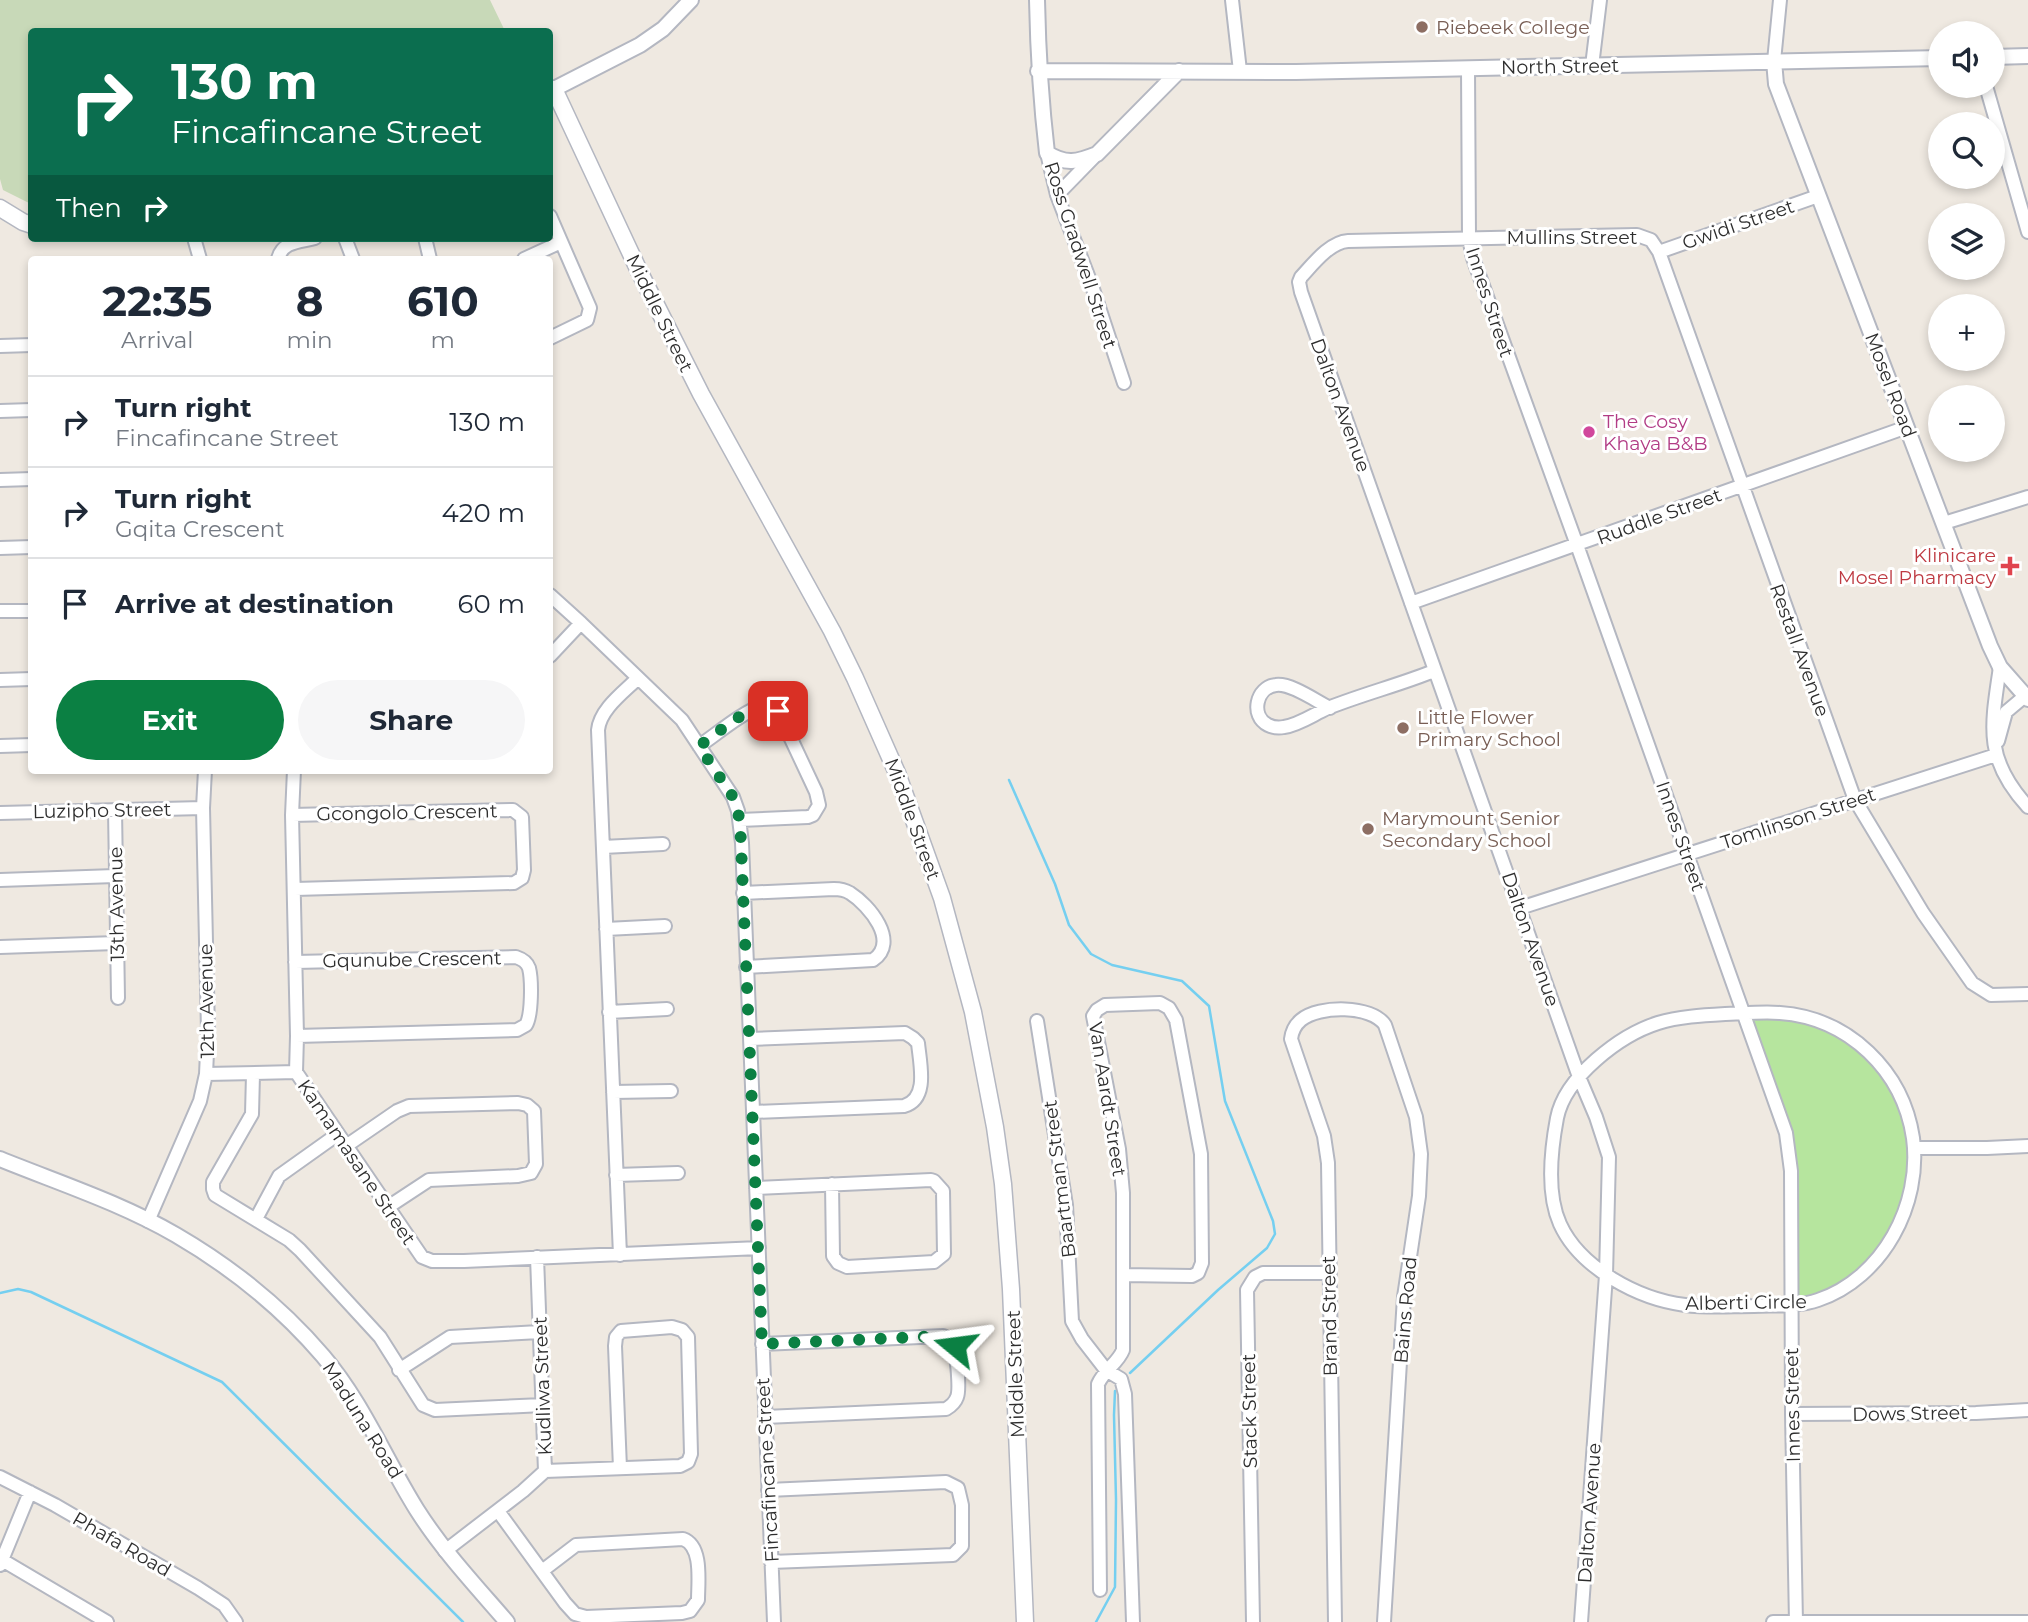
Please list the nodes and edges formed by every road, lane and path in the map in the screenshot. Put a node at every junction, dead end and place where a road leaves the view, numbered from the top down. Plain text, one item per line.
1 (691, 0) edge
2 (1037, 0) edge
3 (1232, 0) edge
4 (1600, 0) edge
5 (1780, 0) edge
6 (2028, 56) edge
7 (2005, 57) edge
8 (1928, 58) edge
9 (1774, 61) junction
10 (1591, 66) junction
11 (1468, 68) junction
12 (1038, 71) junction
13 (1179, 71) junction
14 (1240, 71) junction
15 (553, 89) edge
16 (553, 92) edge
17 (1989, 98) edge
18 (1047, 153) junction
19 (1097, 154) junction
20 (1057, 195) junction
21 (1818, 196) junction
22 (0, 208) edge
23 (553, 223) edge
24 (28, 224) edge
25 (2028, 232) edge
26 (1469, 238) junction
27 (1651, 240) joint
28 (297, 242) edge
29 (561, 242) junction
30 (1659, 252) junction
31 (279, 256) edge
32 (531, 256) edge
33 (1299, 282) joint
34 (553, 337) edge
35 (28, 345) edge
36 (0, 346) edge
37 (1124, 383) dead end
38 (28, 410) edge
39 (0, 411) edge
40 (1907, 427) junction
41 (28, 479) edge
42 (0, 480) edge
43 (1742, 486) junction
44 (2028, 497) edge
45 (1944, 523) junction
46 (1577, 545) junction
47 (28, 547) edge
48 (0, 548) edge
49 (553, 598) edge
50 (1411, 603) junction
51 (0, 611) edge
52 (28, 611) edge
53 (581, 623) junction
54 (553, 653) edge
55 (2000, 667) junction
56 (1434, 671) junction
57 (638, 678) junction
58 (28, 679) edge
59 (0, 680) edge
60 (2026, 698) edge
61 (1330, 708) junction
62 (28, 745) edge
63 (0, 746) edge
64 (699, 746) junction
65 (1995, 751) junction
66 (205, 774) edge
67 (294, 774) edge
68 (1855, 800) junction
69 (2028, 807) edge
70 (203, 808) junction
71 (115, 810) junction
72 (0, 813) edge
73 (292, 815) junction
74 (740, 820) junction
75 (663, 844) dead end
76 (603, 847) junction
77 (1687, 854) junction
78 (116, 876) junction
79 (0, 880) edge
80 (295, 889) junction
81 (743, 893) junction
82 (1520, 908) junction
83 (665, 926) dead end
84 (606, 929) junction
85 (116, 943) junction
86 (0, 947) edge
87 (295, 962) junction
88 (746, 967) junction
89 (2028, 994) edge
90 (118, 998) dead end
91 (667, 1009) dead end
92 (609, 1012) junction
93 (1743, 1013) junction
94 (1301, 1020) joint
95 (1037, 1021) dead end
96 (297, 1036) junction
97 (750, 1039) junction
98 (296, 1072) junction
99 (206, 1074) junction
100 (253, 1074) junction
101 (1579, 1077) junction
102 (671, 1091) dead end
103 (613, 1092) junction
104 (752, 1112) junction
105 (338, 1134) junction
106 (346, 1146) junction
107 (2028, 1146) edge
108 (1914, 1148) junction
109 (0, 1159) edge
110 (678, 1173) dead end
111 (616, 1175) junction
112 (832, 1184) junction
113 (756, 1188) junction
114 (388, 1207) junction
115 (256, 1219) junction
116 (148, 1221) junction
117 (759, 1248) junction
118 (620, 1255) junction
119 (537, 1257) junction
120 (1328, 1273) junction
121 (1123, 1275) junction
122 (1606, 1275) junction
123 (1791, 1305) junction
124 (540, 1332) junction
125 (762, 1344) junction
126 (400, 1370) junction
127 (1106, 1370) junction
128 (543, 1405) junction
129 (2028, 1410) edge
130 (1792, 1414) junction
131 (765, 1417) junction
132 (620, 1468) junction
133 (545, 1471) junction
134 (0, 1477) edge
135 (768, 1490) junction
136 (30, 1492) junction
137 (498, 1511) junction
138 (445, 1551) junction
139 (1, 1562) edge
140 (771, 1562) junction
141 (542, 1571) junction
142 (1100, 1590) dead end
143 (107, 1622) edge
144 (236, 1622) edge
145 (507, 1622) edge
146 (774, 1622) edge
147 (1026, 1622) edge
148 (1133, 1622) edge
149 (1253, 1622) edge
150 (1335, 1622) edge
151 (1384, 1622) edge
152 (1581, 1622) edge
153 (1773, 1622) edge
154 (1796, 1622) edge
155 (2028, 1622) edge

1 - 15 street
2 - 12 street, Ross Gradwell Street
3 - 14 street
4 - 10 street
5 - 9 street
6 - 7 street
8 - 9 street, North Street
9 - 10 street, North Street
9 - 21 street, Mosel Road
10 - 11 street, North Street
11 - 14 street, North Street
11 - 26 street, Innes Street
12 - 13 street, North Street
12 - 18 street, Ross Gradwell Street
13 - 14 street, North Street
13 - 19 street
16 - 147 main road, Middle Street
17 - 25 street
18 - 19 street
18 - 20 street, Ross Gradwell Street
19 - 20 street
20 - 37 street, Ross Gradwell Street
21 - 30 street, Gwidi Street
21 - 40 street, Mosel Road
22 - 24 main road
23 - 29 street
26 - 27 street, Mullins Street
26 - 33 street, Mullins Street
26 - 46 street, Innes Street
27 - 30 street, Restall Avenue
28 - 31 street
29 - 32 street
29 - 34 street
30 - 43 street, Restall Avenue
33 - 50 street, Dalton Avenue
35 - 36 street
38 - 39 street
40 - 43 street, Ruddle Street
40 - 45 street, Mosel Road
41 - 42 street
43 - 46 street, Ruddle Street
43 - 68 street, Restall Avenue
44 - 45 street
45 - 55 street, Mosel Road
46 - 50 street, Ruddle Street
46 - 77 street, Innes Street
47 - 48 street
49 - 53 street, Fincafincane Street
50 - 56 street, Dalton Avenue
51 - 52 street
53 - 54 street
53 - 57 street, Fincafincane Street
55 - 60 street, Mosel Road
55 - 65 street
56 - 61 street
56 - 82 street, Dalton Avenue
57 - 64 street, Fincafincane Street
57 - 76 street
58 - 59 street
60 - 65 street
61 - 61 street
62 - 63 street
64 - 74 street, Fincafincane Street
64 - 74 street
65 - 68 street, Tomlinson Street
65 - 69 street
66 - 70 street, 12th Avenue
67 - 73 street, Kamamasane Street
68 - 77 street, Tomlinson Street
68 - 89 street, Restall Avenue
70 - 71 street, Luzipho Street
70 - 99 street, 12th Avenue
71 - 72 street, Luzipho Street
71 - 78 street, 13th Avenue
73 - 80 street, Kamamasane Street
73 - 80 street, Gcongolo Crescent
74 - 81 street, Fincafincane Street
75 - 76 street
76 - 84 street
77 - 82 street, Tomlinson Street
77 - 93 street, Innes Street
78 - 79 street
78 - 85 street, 13th Avenue
80 - 87 street, Kamamasane Street
81 - 88 street, Fincafincane Street
81 - 88 street
82 - 101 street, Dalton Avenue
83 - 84 street
84 - 92 street
85 - 86 street
85 - 90 street, 13th Avenue
87 - 96 street, Kamamasane Street
87 - 96 street, Gqunube Crescent
88 - 97 street, Fincafincane Street
91 - 92 street
92 - 103 street
93 - 101 street, Alberti Circle
93 - 108 street, Alberti Circle
93 - 123 street, Innes Street
94 - 120 street, Brand Street
94 - 151 street, Bains Road
95 - 127 street, Baartman Street
96 - 98 street, Kamamasane Street
97 - 104 street, Fincafincane Street
97 - 104 street
98 - 100 street
98 - 105 street, Kamamasane Street
99 - 100 street
99 - 116 street, 12th Avenue
100 - 115 street
101 - 122 street, Dalton Avenue
101 - 122 street, Alberti Circle
102 - 103 street
103 - 111 street
104 - 113 street, Fincafincane Street
105 - 106 street, Kamamasane Street
105 - 115 street
106 - 114 street, Kamamasane Street
106 - 114 street
107 - 108 street
108 - 123 street, Alberti Circle
109 - 116 street, Maduna Road
110 - 111 street
111 - 118 street
112 - 112 street
112 - 113 street
113 - 117 street, Fincafincane Street
114 - 119 street, Kamamasane Street
115 - 126 street
116 - 138 street, Maduna Road
117 - 118 street, Kamamasane Street
117 - 125 street, Fincafincane Street
118 - 119 street, Kamamasane Street
119 - 124 street, Kudliwa Street
120 - 149 street, Stack Street
120 - 150 street, Brand Street
121 - 121 street, Van Aardt Street
121 - 127 street, Van Aardt Street
122 - 123 street, Alberti Circle
122 - 152 street, Dalton Avenue
123 - 130 street, Innes Street
124 - 126 street
124 - 128 street, Kudliwa Street
125 - 131 street, Fincafincane Street
125 - 131 street
126 - 128 street
127 - 142 street
127 - 148 street, Baartman Street
128 - 133 street, Kudliwa Street
129 - 130 street, Dows Street
130 - 154 street, Innes Street
131 - 135 street, Fincafincane Street
132 - 132 street
132 - 133 street
133 - 137 street, Kudliwa Street
134 - 136 street, Phafa Road
135 - 140 street, Fincafincane Street
135 - 140 street
136 - 139 street
136 - 144 street, Phafa Road
137 - 138 street, Kudliwa Street
137 - 141 street
138 - 145 street, Maduna Road
139 - 143 street
140 - 146 street, Fincafincane Street
141 - 141 street
153 - 154 street
154 - 155 street

